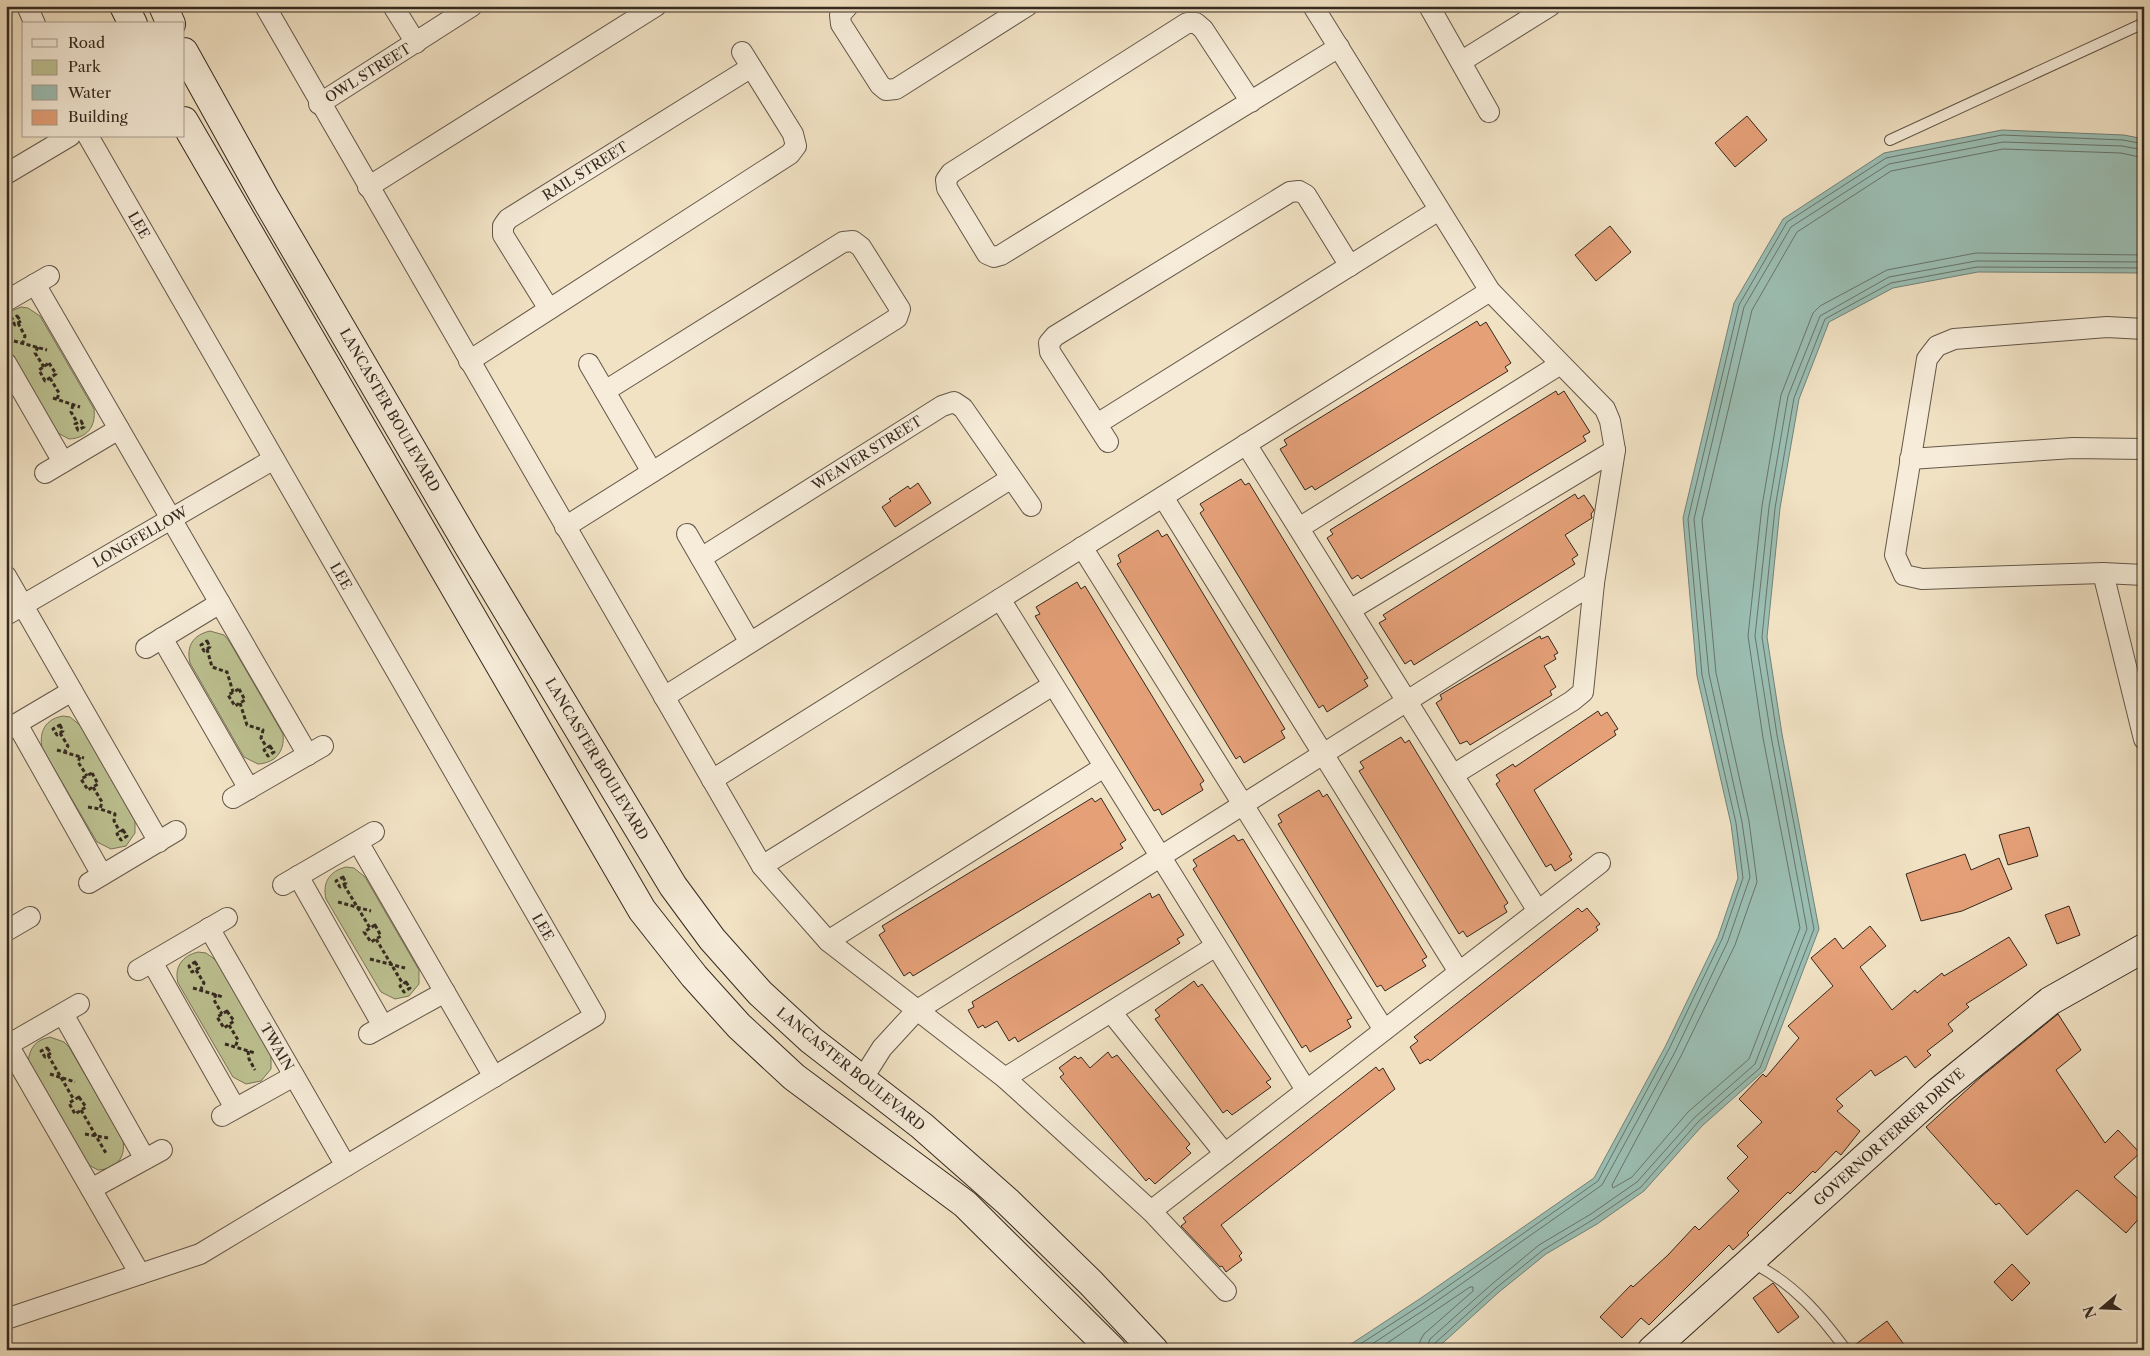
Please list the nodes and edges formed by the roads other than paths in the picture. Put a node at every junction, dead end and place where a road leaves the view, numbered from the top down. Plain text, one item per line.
1 (27, 6) edge
2 (124, 6) edge
3 (163, 6) edge
4 (265, 6) edge
5 (393, 6) edge
6 (472, 6) edge
7 (656, 6) edge
8 (848, 6) edge
9 (1027, 6) edge
10 (1314, 6) edge
11 (1429, 6) edge
12 (1550, 6) edge
13 (34, 22) edge
14 (132, 22) edge
15 (170, 22) edge
16 (2144, 23) edge
17 (416, 43) junction
18 (1339, 47) junction
19 (185, 54) edge
20 (1462, 61) junction
21 (1251, 102) junction
22 (320, 104) junction
23 (1489, 112) dead end
24 (185, 123) edge
25 (67, 138) edge
26 (89, 138) edge
27 (1890, 140) dead end
28 (6, 174) edge
29 (368, 187) junction
30 (1439, 210) junction
31 (1350, 266) junction
32 (1490, 291) junction
33 (6, 301) edge
34 (549, 309) junction
35 (2144, 329) edge
36 (469, 361) junction
37 (6, 363) edge
38 (590, 364) dead end
39 (1559, 364) junction
40 (605, 391) junction
41 (1097, 424) junction
42 (119, 429) junction
43 (1108, 442) dead end
44 (1246, 444) junction
45 (2144, 449) edge
46 (1615, 450) junction
47 (274, 459) junction
48 (1910, 459) junction
49 (62, 462) junction
50 (652, 472) junction
51 (45, 473) dead end
52 (1010, 479) junction
53 (1163, 497) junction
54 (1031, 506) dead end
55 (171, 519) junction
56 (565, 527) junction
57 (1299, 528) junction
58 (687, 534) dead end
59 (1082, 547) junction
60 (701, 558) junction
61 (2103, 574) junction
62 (6, 576) edge
63 (2144, 576) edge
64 (1594, 583) junction
65 (1000, 599) junction
66 (220, 603) junction
67 (15, 610) edge
68 (1350, 610) junction
69 (749, 641) junction
70 (1053, 685) junction
71 (72, 691) junction
72 (2138, 693) edge
73 (664, 697) junction
74 (1406, 701) junction
75 (11, 727) edge
76 (2144, 739) edge
77 (1323, 754) junction
78 (1104, 767) junction
79 (1453, 775) junction
80 (712, 780) junction
81 (1243, 805) junction
82 (176, 832) dead end
83 (159, 842) junction
84 (1160, 857) junction
85 (1600, 863) dead end
86 (762, 866) junction
87 (1538, 911) junction
88 (227, 918) dead end
89 (209, 928) junction
90 (828, 940) junction
91 (1216, 946) junction
92 (2143, 951) edge
93 (1459, 972) junction
94 (445, 992) junction
95 (916, 1011) junction
96 (1111, 1012) junction
97 (1384, 1030) junction
98 (7, 1046) edge
99 (289, 1067) junction
100 (494, 1076) junction
101 (863, 1078) junction
102 (1005, 1078) junction
103 (1306, 1090) junction
104 (1225, 1154) junction
105 (346, 1166) junction
106 (91, 1189) junction
107 (1151, 1211) junction
108 (1751, 1261) junction
109 (140, 1274) junction
110 (1226, 1291) dead end
111 (6, 1320) edge
112 (1112, 1350) edge
113 (1154, 1350) edge
114 (1652, 1350) edge
115 (1846, 1350) edge

1 - 13 street
2 - 14 main road
3 - 15 main road
4 - 22 street
5 - 17 street, OWL STREET
6 - 17 street, OWL STREET
7 - 29 street
8 - 9 street
10 - 18 street
11 - 20 street
12 - 20 street
16 - 27 lane
17 - 22 street, OWL STREET
18 - 21 street
18 - 30 street
19 - 101 main road, LANCASTER BOULEVARD
20 - 23 street
21 - 21 street
22 - 29 street
24 - 112 main road
25 - 28 street
26 - 47 street, LEE
29 - 36 street
30 - 31 street
30 - 32 street
31 - 41 street
31 - 41 street
32 - 39 street
32 - 44 street
33 - 42 street
34 - 34 street, RAIL STREET
34 - 36 street, RAIL STREET
35 - 48 street
36 - 56 street
37 - 49 street
38 - 40 street
39 - 46 street
39 - 57 street
40 - 50 street
40 - 50 street
41 - 43 street
42 - 49 street
42 - 55 street
44 - 53 street
44 - 57 street
45 - 48 street
46 - 64 street
46 - 68 street
47 - 55 street, LONGFELLOW
47 - 100 street, LEE
48 - 61 street
49 - 51 street
50 - 56 street
52 - 54 street, WEAVER STREET
52 - 60 street, WEAVER STREET
52 - 69 street
53 - 59 street
53 - 77 street
55 - 66 street
55 - 67 street, LONGFELLOW
56 - 73 street
57 - 68 street
58 - 60 street
59 - 65 street
59 - 81 street
60 - 69 street
61 - 63 street
61 - 72 street
62 - 67 street
64 - 74 street
64 - 79 street
65 - 70 street
65 - 80 street
66 - 66 street
67 - 71 street
68 - 74 street
69 - 73 street
70 - 78 street
70 - 86 street
71 - 75 street
71 - 83 street
72 - 76 street
73 - 80 street
74 - 77 street
74 - 79 street
75 - 83 street
77 - 81 street
77 - 93 street
78 - 84 street
78 - 90 street
79 - 87 street
80 - 86 street
81 - 84 street
81 - 97 street
82 - 83 street
84 - 91 street
84 - 95 street
85 - 87 street
86 - 90 street
87 - 93 street
88 - 89 street
89 - 99 street, TWAIN
89 - 99 street
90 - 95 street
91 - 96 street
91 - 103 street
92 - 108 main road, GOVERNOR FERRER DRIVE
93 - 97 street
94 - 94 street
94 - 100 street
95 - 101 street
95 - 102 street
96 - 102 street
96 - 104 street
97 - 103 street
98 - 106 street
98 - 106 street
99 - 105 street, TWAIN
100 - 105 street
101 - 113 main road, LANCASTER BOULEVARD
102 - 107 street
103 - 104 street
104 - 107 street
105 - 109 street
106 - 109 street
107 - 110 street
108 - 114 main road, GOVERNOR FERRER DRIVE
108 - 115 lane
109 - 111 street

